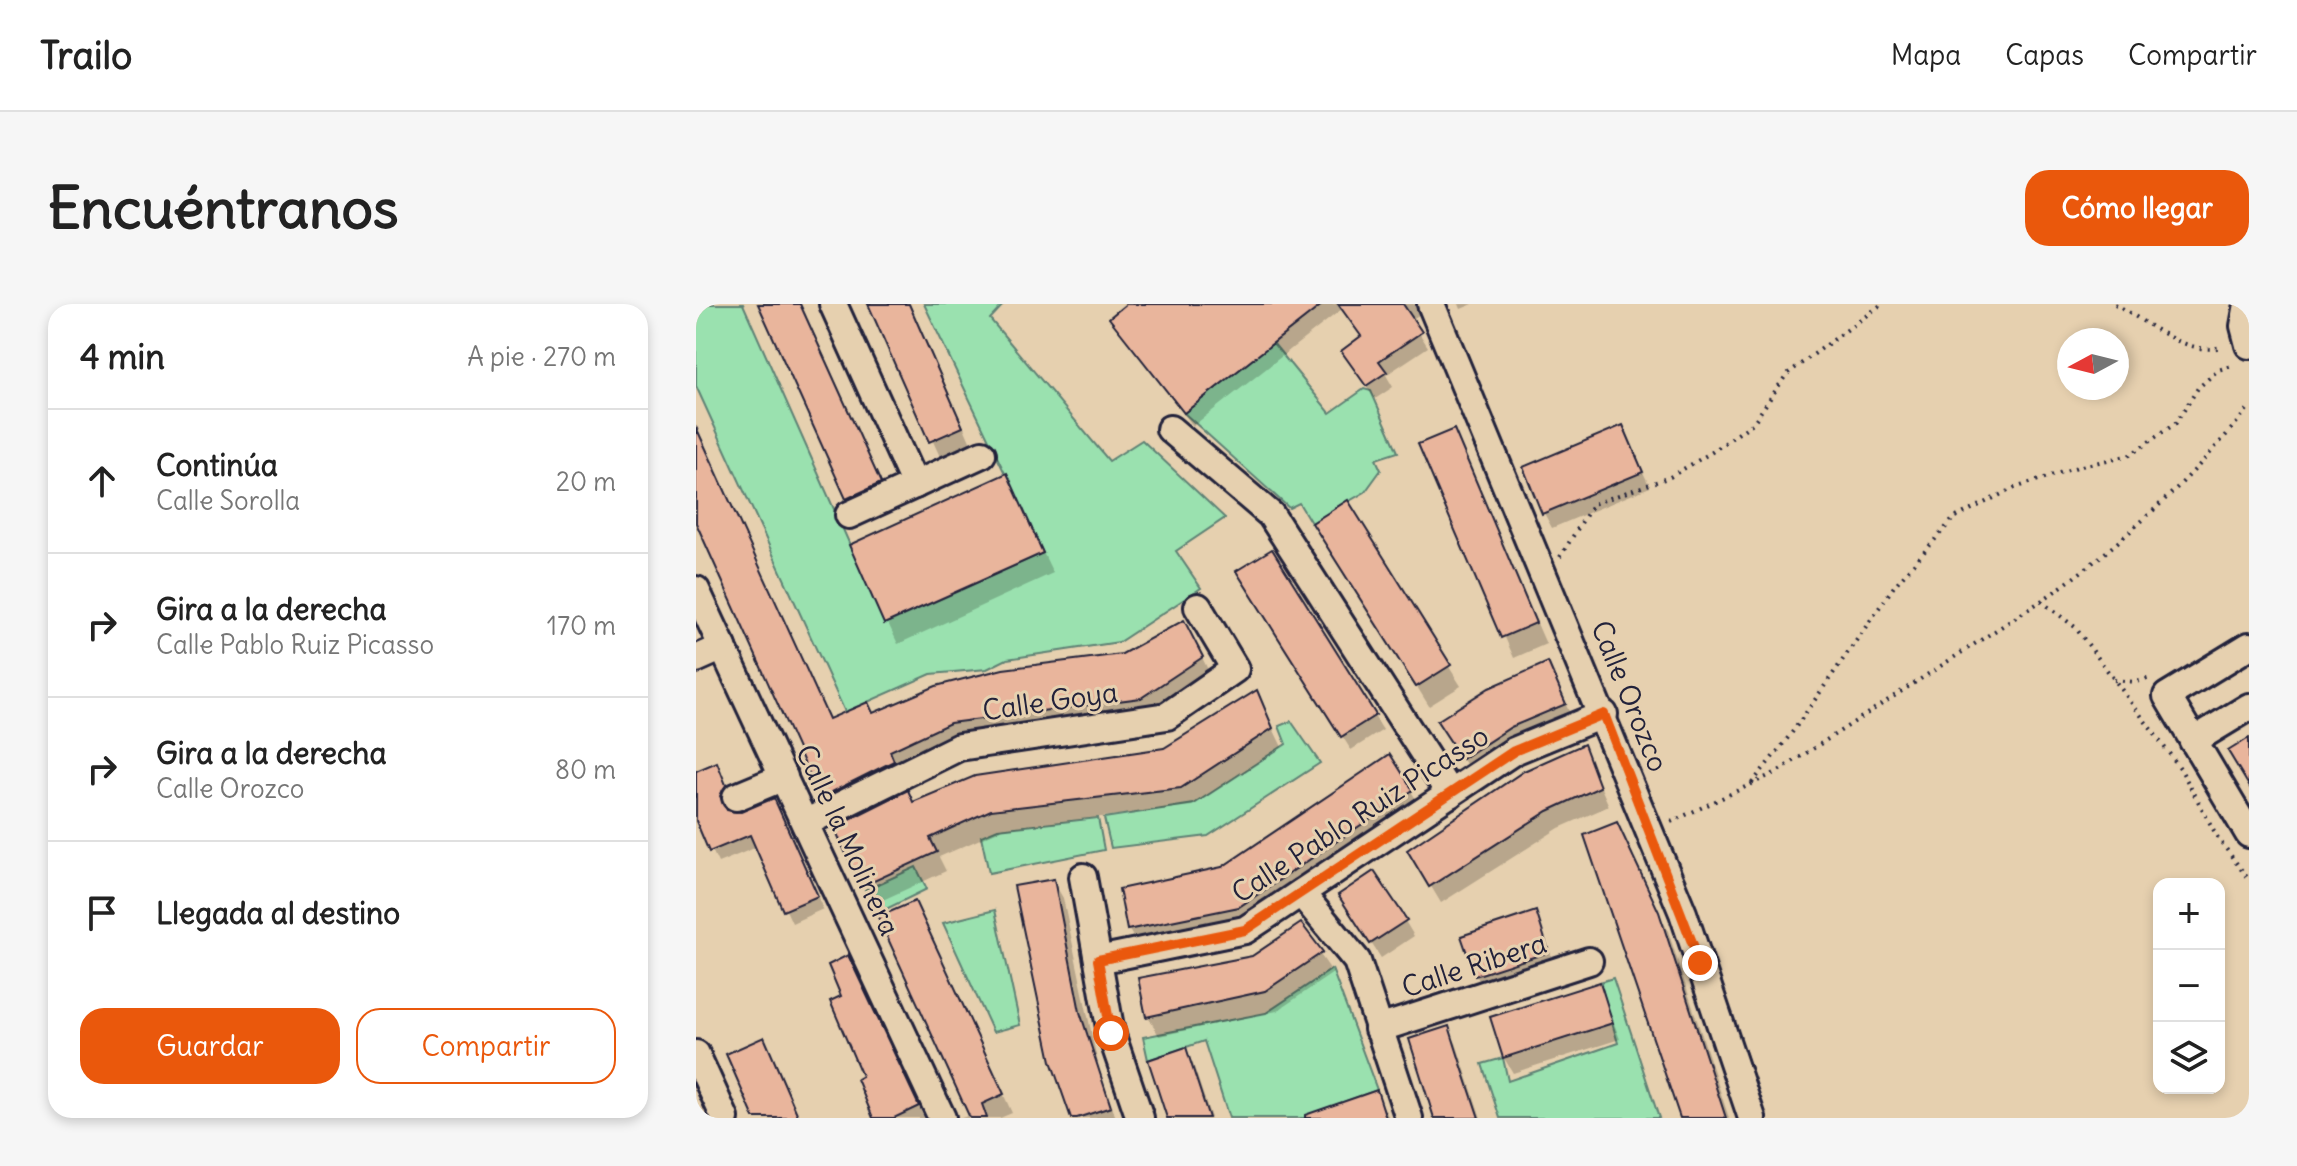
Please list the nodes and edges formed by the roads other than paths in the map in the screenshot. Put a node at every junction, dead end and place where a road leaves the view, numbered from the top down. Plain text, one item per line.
1 (833, 304) edge
2 (1431, 304) edge
3 (2248, 304) edge
4 (2244, 354) edge
5 (1170, 429) dead end
6 (982, 454) dead end
7 (915, 485) junction
8 (849, 515) dead end
9 (696, 590) edge
10 (1198, 607) dead end
11 (2249, 646) edge
12 (723, 647) junction
13 (696, 659) edge
14 (2249, 707) edge
15 (1604, 714) junction
16 (2193, 741) junction
17 (784, 777) junction
18 (1450, 794) junction
19 (736, 797) dead end
20 (805, 823) junction
21 (2249, 834) edge
22 (1083, 877) dead end
23 (1301, 893) junction
24 (1098, 960) junction
25 (1589, 961) dead end
26 (1378, 1029) junction
27 (696, 1054) edge
28 (725, 1118) edge
29 (942, 1118) edge
30 (1140, 1118) edge
31 (1409, 1118) edge
32 (1752, 1118) edge

1 - 7 street
2 - 15 street, Calle Orozco
3 - 4 street
5 - 18 street
6 - 7 street
7 - 8 street
9 - 12 street, Calle la Molinera
10 - 20 street, Calle Goya
11 - 16 street
12 - 13 street
12 - 17 street, Calle la Molinera
14 - 16 street
15 - 18 street, Calle Pablo Ruiz Picasso
15 - 32 street, Calle Orozco
16 - 21 street
17 - 19 street
17 - 20 street, Calle la Molinera
18 - 23 street, Calle Pablo Ruiz Picasso
20 - 29 street, Calle la Molinera
22 - 24 street
23 - 24 street, Calle Pablo Ruiz Picasso
23 - 26 street
24 - 30 street
25 - 26 street, Calle Ribera
26 - 31 street
27 - 28 street

